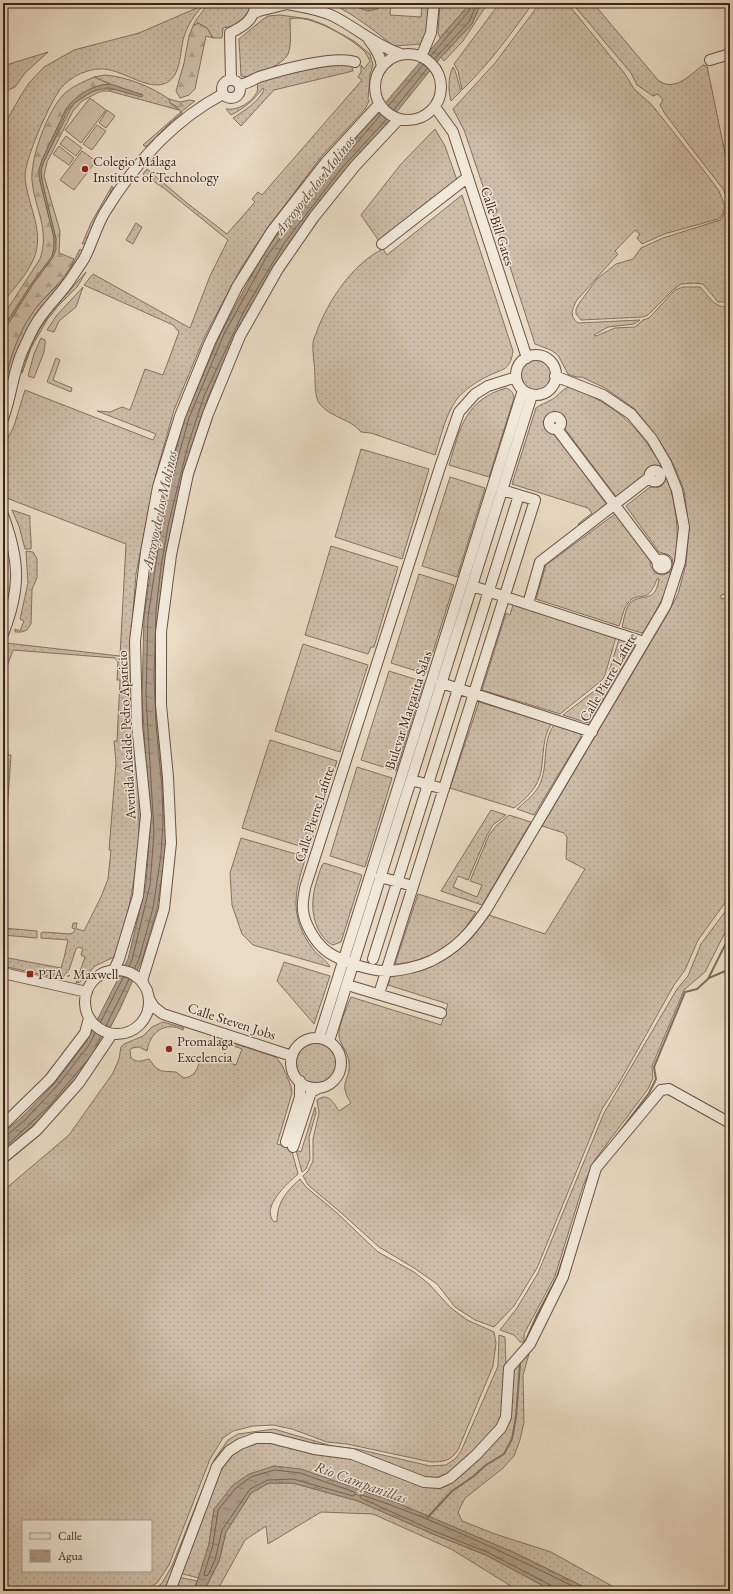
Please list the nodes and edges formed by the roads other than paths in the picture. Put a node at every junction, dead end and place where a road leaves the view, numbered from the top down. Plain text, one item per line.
1 (256, 3) edge
2 (434, 3) edge
3 (284, 4) edge
4 (254, 14) junction
5 (367, 37) junction
6 (401, 54) junction
7 (730, 54) edge
8 (421, 57) junction
9 (710, 60) dead end
10 (355, 62) dead end
11 (382, 67) junction
12 (235, 83) junction
13 (223, 94) junction
14 (378, 104) junction
15 (435, 107) junction
16 (399, 119) junction
17 (468, 177) junction
18 (382, 244) dead end
19 (527, 358) junction
20 (555, 376) junction
21 (516, 377) junction
22 (528, 393) junction
23 (3, 419) edge
24 (558, 428) dead end
25 (651, 479) dead end
26 (502, 490) junction
27 (519, 496) junction
28 (617, 505) junction
29 (3, 515) edge
30 (659, 561) dead end
31 (472, 586) junction
32 (489, 592) junction
33 (505, 597) junction
34 (529, 605) junction
35 (3, 634) edge
36 (644, 642) junction
37 (441, 683) junction
38 (458, 689) junction
39 (474, 694) junction
40 (592, 732) junction
41 (411, 780) junction
42 (428, 785) junction
43 (444, 790) junction
44 (380, 877) junction
45 (397, 882) junction
46 (413, 886) junction
47 (372, 959) dead end
48 (348, 962) junction
49 (114, 970) junction
50 (386, 971) junction
51 (3, 973) edge
52 (142, 981) junction
53 (354, 987) dead end
54 (87, 992) junction
55 (379, 994) junction
56 (149, 999) junction
57 (441, 1013) dead end
58 (162, 1014) junction
59 (89, 1018) junction
60 (144, 1021) junction
61 (112, 1034) junction
62 (324, 1039) junction
63 (292, 1056) junction
64 (300, 1081) junction
65 (319, 1088) junction
66 (730, 1123) edge
67 (3, 1125) edge
68 (3, 1158) edge
69 (170, 1591) edge

1 - 4 street
2 - 8 street
3 - 4 street
3 - 5 street
4 - 12 street
5 - 6 street
5 - 11 street
6 - 8 street
6 - 11 street
7 - 9 street
8 - 15 street
10 - 12 street
11 - 14 street
12 - 13 street
12 - 13 street
13 - 23 street
14 - 16 street
14 - 49 street, Avenida Alcalde Pedro Aparicio
15 - 16 street
15 - 17 street, Calle Bill Gates
16 - 52 street
17 - 18 street
17 - 19 street, Calle Bill Gates
19 - 20 street
19 - 21 street
20 - 22 street
20 - 36 street, Calle Pierre Lafitte
21 - 22 street
21 - 48 street, Calle Pierre Lafitte
22 - 26 street, Bulevar Margarita Salas
22 - 48 street, Bulevar Margarita Salas
24 - 28 street
25 - 28 street
26 - 27 street
26 - 31 street, Bulevar Margarita Salas
27 - 32 street
27 - 33 street
28 - 30 street
28 - 34 street
29 - 35 street
31 - 32 street
31 - 37 street, Bulevar Margarita Salas
32 - 33 street
32 - 38 street
33 - 34 street
33 - 39 street
34 - 36 street
36 - 40 street, Calle Pierre Lafitte
37 - 38 street
37 - 41 street, Bulevar Margarita Salas
38 - 39 street
38 - 42 street
39 - 40 street
39 - 43 street
40 - 50 street, Calle Pierre Lafitte
41 - 42 street
41 - 44 street, Bulevar Margarita Salas
42 - 43 street
42 - 45 street
43 - 46 street
44 - 45 street
44 - 48 street, Bulevar Margarita Salas
45 - 46 street
45 - 47 street
46 - 50 street
48 - 50 street, Calle Pierre Lafitte
48 - 62 street, Bulevar Margarita Salas
49 - 52 street
49 - 54 street
50 - 55 street
51 - 54 street
52 - 56 street
53 - 55 street
54 - 59 street
55 - 57 street
56 - 58 street
56 - 60 street
58 - 60 street
58 - 63 street, Calle Steven Jobs
59 - 61 street
59 - 67 street
60 - 61 street
61 - 68 street
62 - 63 street
62 - 65 street
63 - 64 street
64 - 65 street
64 - 65 street
66 - 69 street

